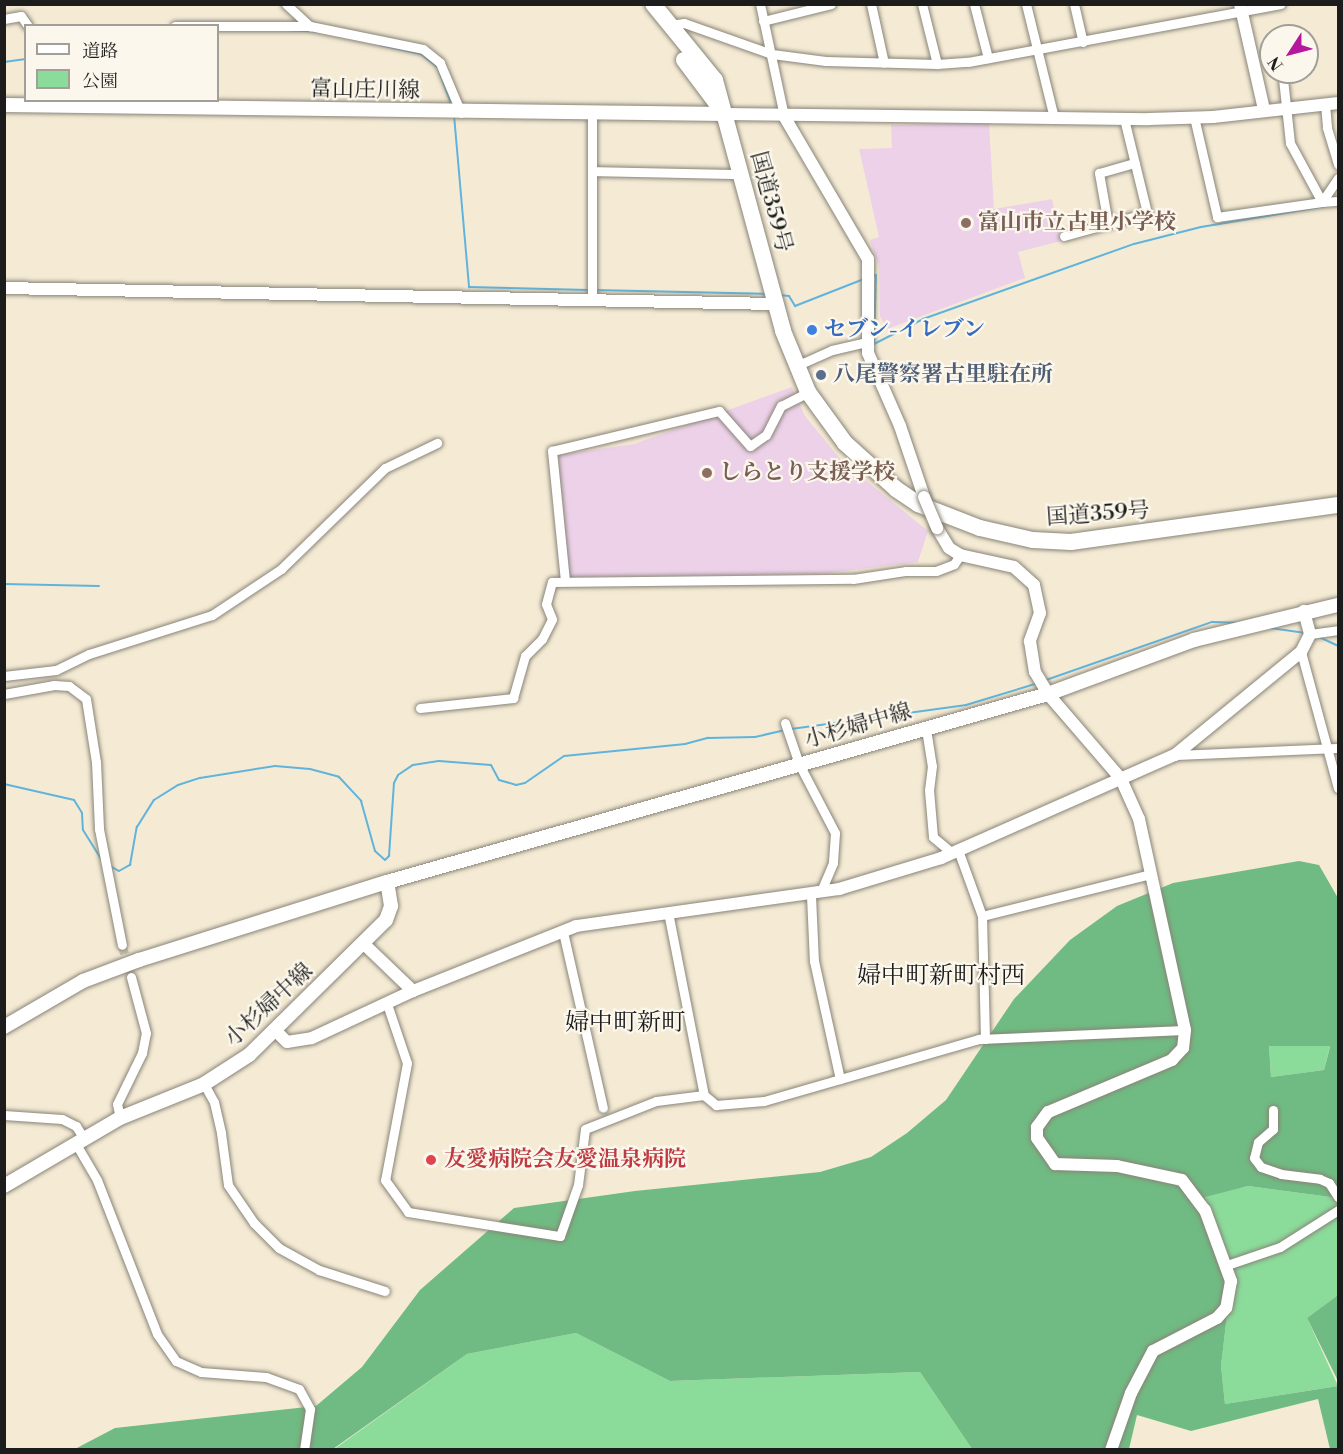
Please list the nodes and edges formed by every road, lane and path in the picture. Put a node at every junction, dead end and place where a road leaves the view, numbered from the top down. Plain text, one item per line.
1 (286, 4) edge
2 (641, 4) edge
3 (653, 4) edge
4 (760, 4) edge
5 (831, 4) edge
6 (871, 4) edge
7 (922, 4) edge
8 (974, 4) edge
9 (1026, 4) edge
10 (1074, 4) edge
11 (1281, 4) edge
12 (1241, 8) edge
13 (4, 19) edge
14 (764, 21) junction
15 (27, 24) edge
16 (219, 26) edge
17 (310, 26) junction
18 (670, 26) junction
19 (1083, 42) junction
20 (1037, 50) junction
21 (772, 54) junction
22 (988, 58) junction
23 (884, 63) junction
24 (937, 64) junction
25 (1284, 84) edge
26 (1338, 103) edge
27 (1325, 104) junction
28 (4, 105) edge
29 (1287, 108) junction
30 (1264, 110) junction
31 (461, 113) junction
32 (725, 114) junction
33 (592, 115) junction
34 (784, 116) junction
35 (1194, 117) junction
36 (1054, 118) junction
37 (1124, 119) junction
38 (1135, 163) junction
39 (1338, 164) edge
40 (592, 171) junction
41 (740, 174) junction
42 (1338, 178) edge
43 (1338, 201) edge
44 (1322, 202) junction
45 (1108, 224) junction
46 (1064, 236) dead end
47 (4, 288) edge
48 (592, 298) junction
49 (776, 304) junction
50 (868, 342) junction
51 (796, 366) junction
52 (808, 392) junction
53 (436, 443) dead end
54 (1338, 505) edge
55 (960, 555) junction
56 (565, 581) junction
57 (1338, 605) edge
58 (1304, 611) junction
59 (1338, 630) edge
60 (1310, 634) junction
61 (1301, 652) junction
62 (4, 676) edge
63 (4, 694) edge
64 (1048, 694) junction
65 (420, 708) dead end
66 (785, 723) dead end
67 (926, 729) junction
68 (1338, 748) edge
69 (1327, 749) junction
70 (1175, 755) junction
71 (799, 764) junction
72 (1121, 779) junction
73 (1338, 788) edge
74 (955, 852) junction
75 (1151, 874) junction
76 (387, 882) junction
77 (816, 893) junction
78 (668, 912) junction
79 (982, 916) junction
80 (563, 932) junction
81 (364, 944) junction
82 (122, 945) tunnel mouth
83 (131, 977) tunnel mouth
84 (413, 991) junction
85 (387, 1004) junction
86 (4, 1027) edge
87 (1185, 1030) junction
88 (277, 1032) junction
89 (985, 1039) junction
90 (840, 1079) junction
91 (204, 1084) junction
92 (704, 1095) junction
93 (603, 1108) dead end
94 (1274, 1110) dead end
95 (4, 1115) edge
96 (120, 1118) junction
97 (80, 1141) junction
98 (4, 1186) edge
99 (1338, 1197) edge
100 (1338, 1210) edge
101 (1227, 1265) junction
102 (385, 1291) dead end
103 (304, 1449) edge
104 (1111, 1449) edge

1 - 17 street
2 - 32 highway, 国道359号
3 - 18 highway, 国道359号
4 - 14 street
5 - 14 street
6 - 23 street
7 - 24 street
8 - 22 street
9 - 20 street
10 - 19 street
11 - 12 street
12 - 19 street
12 - 30 street
13 - 15 street
14 - 21 street
16 - 17 street
17 - 31 street
18 - 21 street
18 - 32 highway, 国道359号
19 - 20 street
20 - 22 street
20 - 36 street
21 - 23 street
21 - 34 street
22 - 24 street
23 - 24 street
25 - 29 street
26 - 27 street
27 - 29 street
27 - 39 street
28 - 31 main road, 富山庄川線
29 - 30 street
29 - 44 street
30 - 35 street
31 - 33 main road, 富山庄川線
32 - 33 main road, 富山庄川線
32 - 34 street
32 - 41 highway, 国道359号
33 - 40 street
34 - 36 street
34 - 50 street
35 - 37 street
35 - 44 street
36 - 37 street
37 - 38 street
38 - 45 street
38 - 45 street
40 - 41 street
40 - 48 street
41 - 49 highway, 国道359号
42 - 44 street
43 - 44 street
45 - 46 street
47 - 48 street
48 - 49 street
49 - 51 highway, 国道359号
50 - 51 street
50 - 55 street, bridge
51 - 52 highway, 国道359号
52 - 54 highway, 国道359号
52 - 56 street
53 - 62 street
55 - 56 street
55 - 64 street
56 - 65 street
57 - 58 main road, 小杉婦中線
58 - 60 street
58 - 64 main road, 小杉婦中線
59 - 60 street
60 - 61 street
61 - 69 street
61 - 70 street
63 - 82 street
64 - 67 main road, 小杉婦中線
64 - 72 street
66 - 71 street
67 - 71 main road, 小杉婦中線
67 - 74 street
68 - 69 street
69 - 70 street
69 - 73 street
70 - 72 street
71 - 76 main road, 小杉婦中線
71 - 77 street
72 - 74 street
72 - 75 street
74 - 77 street
74 - 79 street
75 - 79 street
75 - 87 street
76 - 81 main road, 小杉婦中線
76 - 86 main road, 小杉婦中線
77 - 78 street
77 - 90 street
78 - 80 street
78 - 92 street
79 - 89 street
80 - 84 street
80 - 93 street
81 - 84 street
81 - 88 main road, 小杉婦中線
83 - 96 street
84 - 85 street
85 - 88 street
85 - 92 street
87 - 89 street
87 - 101 street
88 - 91 main road, 小杉婦中線
89 - 90 street
90 - 92 street
91 - 96 main road, 小杉婦中線
91 - 102 street
94 - 99 street
95 - 97 street
96 - 97 main road, 小杉婦中線
97 - 98 main road, 小杉婦中線
97 - 103 street
100 - 101 street
101 - 104 street

